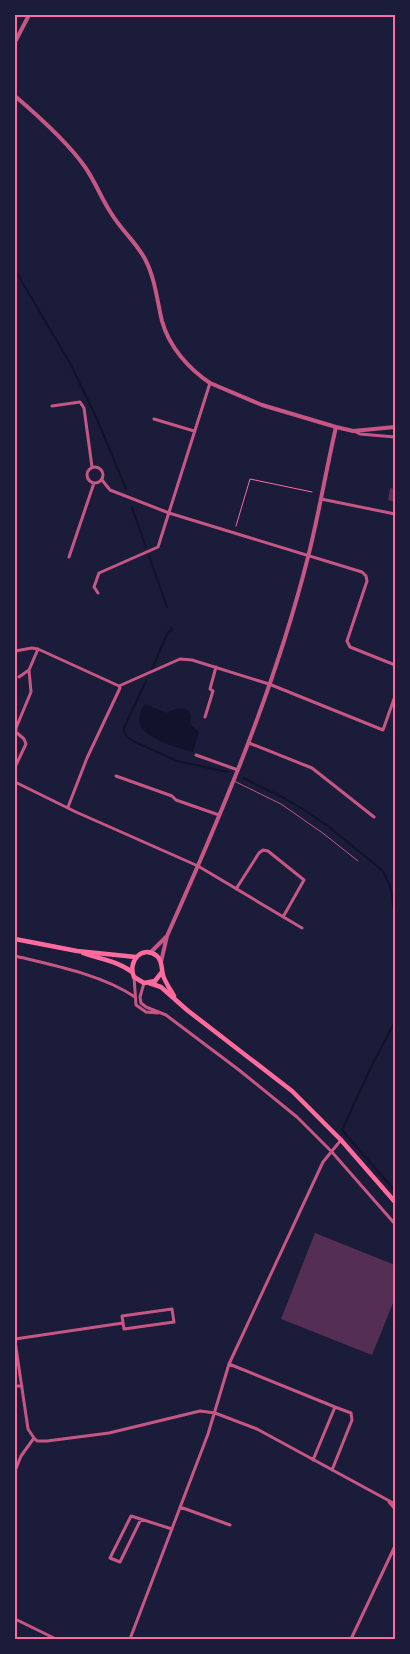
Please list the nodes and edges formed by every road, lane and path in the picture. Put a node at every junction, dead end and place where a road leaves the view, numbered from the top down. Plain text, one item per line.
1 (29, 15) edge
2 (15, 42) edge
3 (15, 96) edge
4 (210, 384) junction
5 (52, 406) dead end
6 (154, 418) dead end
7 (336, 427) junction
8 (395, 428) edge
9 (353, 430) junction
10 (194, 431) junction
11 (395, 437) edge
12 (92, 467) junction
13 (102, 480) junction
14 (94, 483) junction
15 (312, 492) dead end
16 (320, 499) junction
17 (170, 513) junction
18 (395, 514) edge
19 (236, 526) dead end
20 (308, 556) junction
21 (69, 557) dead end
22 (98, 593) dead end
23 (38, 649) junction
24 (15, 651) edge
25 (395, 665) edge
26 (216, 667) junction
27 (29, 670) junction
28 (19, 676) dead end
29 (270, 684) junction
30 (119, 686) junction
31 (395, 696) edge
32 (205, 717) dead end
33 (249, 743) junction
34 (196, 755) dead end
35 (15, 767) edge
36 (238, 770) junction
37 (116, 776) dead end
38 (234, 779) junction
39 (15, 782) edge
40 (68, 807) junction
41 (219, 816) junction
42 (374, 817) dead end
43 (358, 862) dead end
44 (198, 866) junction
45 (236, 889) junction
46 (283, 917) junction
47 (302, 928) dead end
48 (167, 936) junction
49 (17, 940) edge
50 (77, 951) junction
51 (150, 953) junction
52 (15, 956) edge
53 (136, 958) junction
54 (161, 962) junction
55 (162, 972) junction
56 (133, 975) junction
57 (146, 983) junction
58 (135, 997) junction
59 (176, 999) junction
60 (159, 1012) junction
61 (341, 1140) junction
62 (331, 1151) junction
63 (395, 1202) edge
64 (395, 1224) edge
65 (123, 1323) junction
66 (15, 1340) edge
67 (229, 1364) junction
68 (15, 1386) edge
69 (22, 1386) junction
70 (335, 1407) junction
71 (215, 1413) junction
72 (34, 1438) junction
73 (15, 1455) edge
74 (21, 1456) junction
75 (313, 1460) junction
76 (15, 1470) edge
77 (332, 1470) junction
78 (388, 1501) junction
79 (395, 1504) edge
80 (180, 1507) junction
81 (395, 1509) edge
82 (141, 1519) junction
83 (230, 1525) dead end
84 (172, 1529) junction
85 (395, 1546) edge
86 (15, 1619) edge
87 (131, 1638) edge
88 (56, 1639) edge
89 (351, 1639) edge

1 - 2 street
3 - 4 street
4 - 7 street
4 - 10 street
5 - 12 street
6 - 10 street
7 - 9 street
7 - 16 street
8 - 9 street
9 - 11 street
10 - 17 street
12 - 13 street
12 - 14 street
13 - 14 street
13 - 17 street
14 - 21 street
15 - 19 path
16 - 18 street
16 - 20 street
17 - 20 street
17 - 22 street
20 - 25 street
20 - 29 street
23 - 24 street
23 - 27 street
23 - 30 street
26 - 29 street
26 - 30 street
26 - 32 street
27 - 28 street
27 - 35 street
29 - 31 street
29 - 33 street
30 - 40 street
33 - 36 street
33 - 42 street
34 - 36 street
36 - 38 street
37 - 41 street
38 - 41 street
38 - 43 lane
39 - 40 street
40 - 44 street
41 - 44 street
44 - 45 street
44 - 48 street
45 - 46 street
45 - 46 street
46 - 47 street
48 - 51 street
48 - 54 street
49 - 50 main road
50 - 53 main road
50 - 56 main road
51 - 53 main road
51 - 54 main road
52 - 58 street
53 - 56 main road
54 - 55 main road
55 - 57 main road
55 - 59 main road
56 - 57 main road
56 - 58 street
57 - 59 main road
57 - 60 street
58 - 60 street
59 - 61 main road
60 - 62 street
61 - 62 street
61 - 63 main road
62 - 64 street
62 - 67 street
65 - 65 street
65 - 66 street
66 - 69 street
67 - 70 street
67 - 71 street
68 - 69 street
69 - 72 street
70 - 75 street
70 - 77 street
71 - 72 street
71 - 75 street
71 - 80 street
72 - 74 street
73 - 74 street
74 - 76 street
75 - 77 street
77 - 78 street
78 - 79 street
78 - 81 street
80 - 83 street
80 - 84 street
82 - 82 street
82 - 84 street
84 - 87 street
85 - 89 street
86 - 88 street

